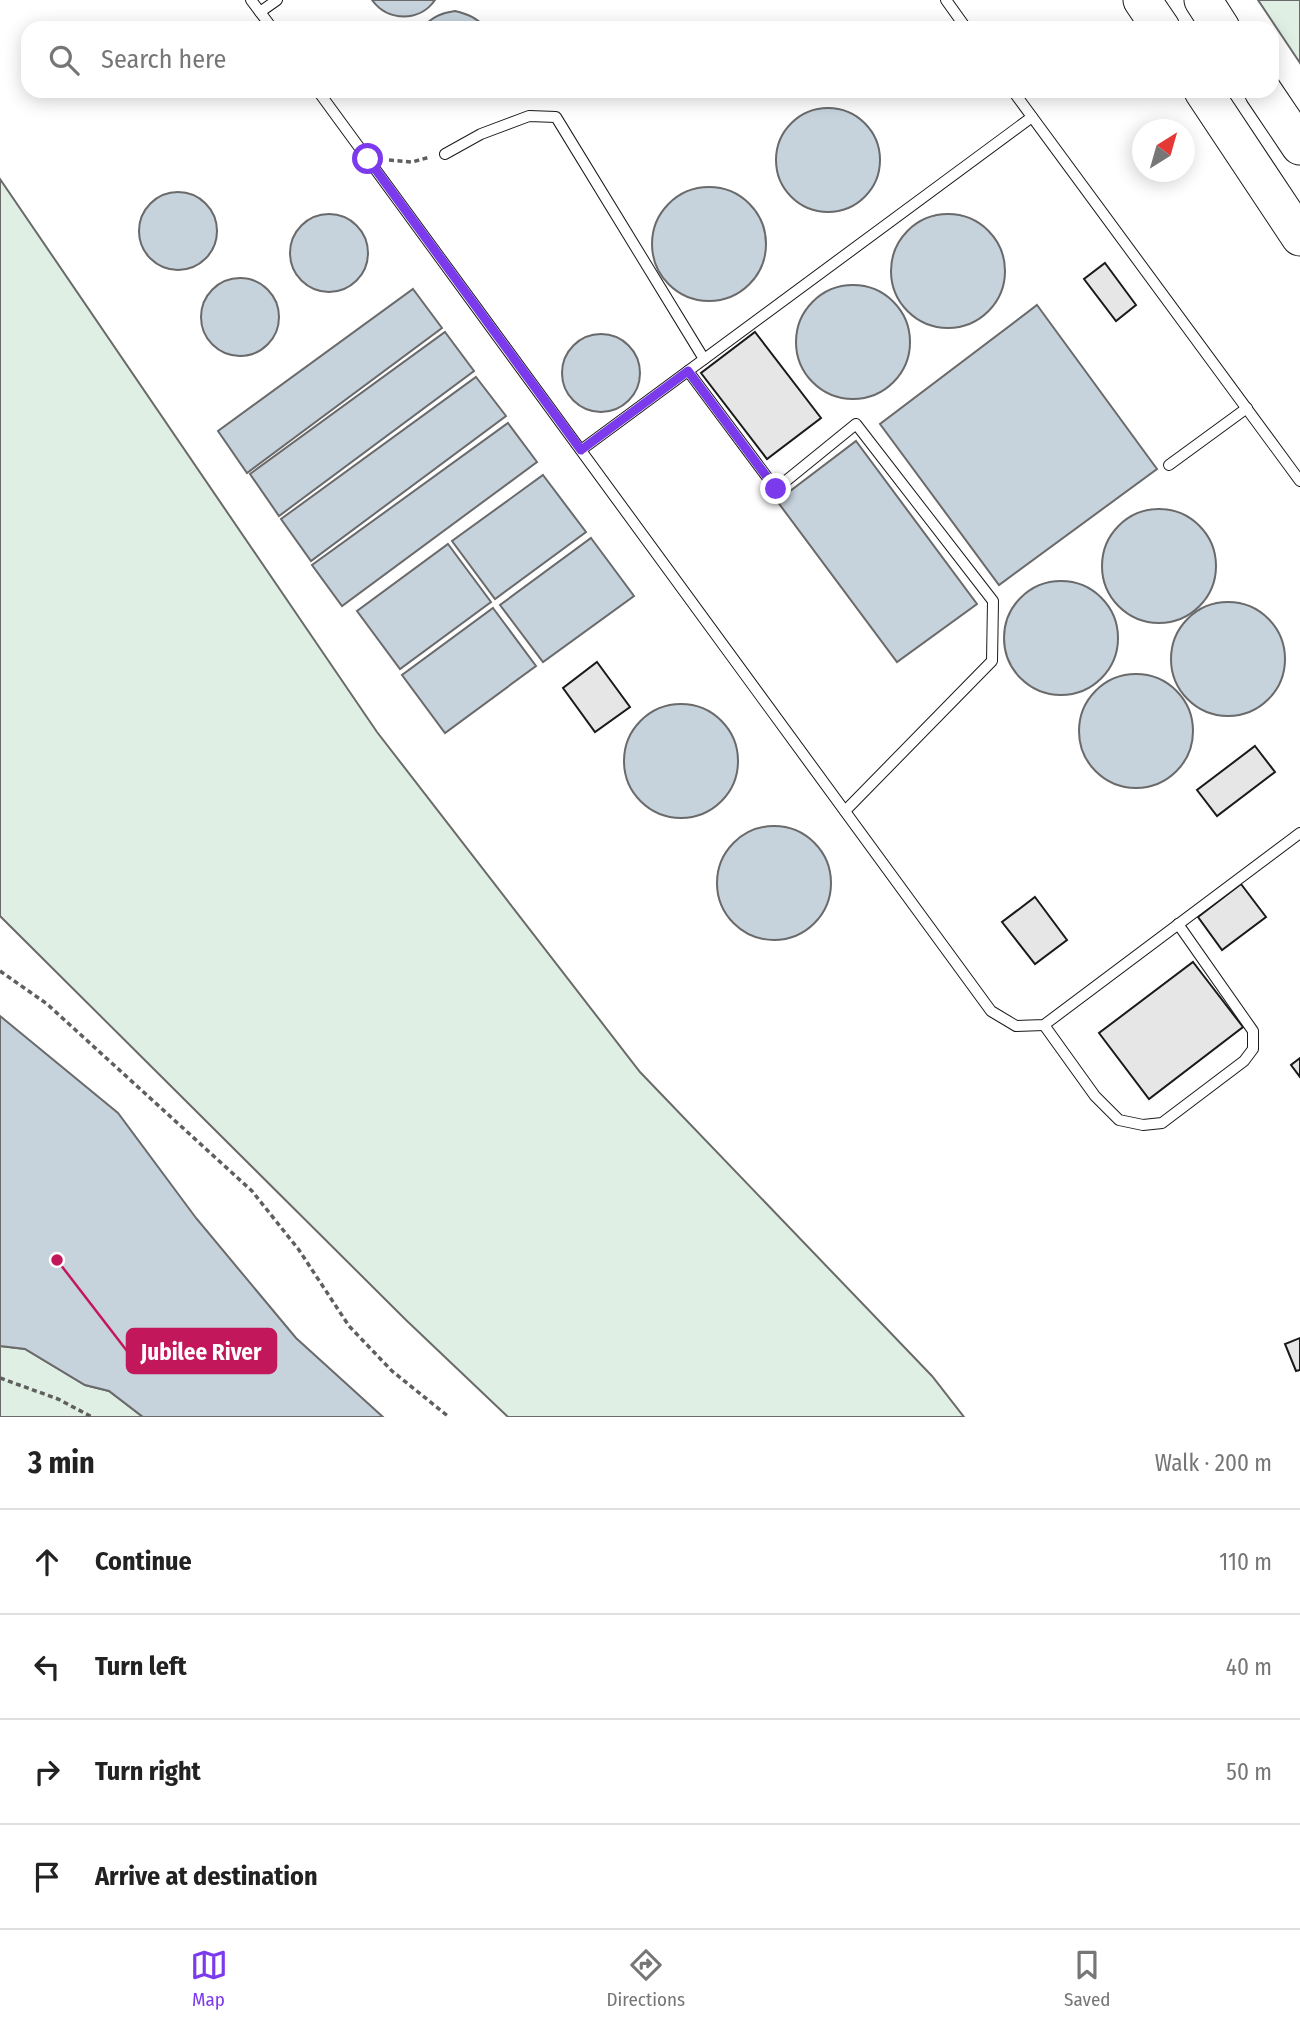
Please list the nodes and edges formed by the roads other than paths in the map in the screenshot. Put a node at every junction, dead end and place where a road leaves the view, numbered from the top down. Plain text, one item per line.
1 (251, 0) edge
2 (277, 0) edge
3 (946, 0) edge
4 (1142, 0) edge
5 (1203, 0) edge
6 (260, 12) junction
7 (267, 21) edge
8 (961, 21) edge
9 (1156, 21) edge
10 (1216, 21) edge
11 (323, 98) edge
12 (1018, 98) edge
13 (1208, 98) edge
14 (1268, 98) edge
15 (1032, 117) junction
16 (1300, 146) edge
17 (445, 154) road end
18 (1300, 237) edge
19 (704, 359) junction
20 (688, 371) junction
21 (1247, 408) junction
22 (581, 450) junction
23 (1169, 465) dead end
24 (1300, 481) edge
25 (845, 811) junction
26 (1300, 833) edge
27 (1178, 924) junction
28 (1044, 1025) junction

1 - 6 lane
2 - 6 lane
3 - 8 lane
4 - 9 highway
5 - 10 highway
6 - 7 lane
11 - 22 lane
12 - 15 lane
13 - 18 highway
14 - 16 highway
15 - 19 lane
15 - 21 lane
17 - 19 lane
19 - 20 lane
20 - 22 lane
20 - 25 lane
21 - 23 lane
21 - 24 lane
22 - 25 lane
25 - 28 lane
26 - 27 lane
27 - 28 lane
27 - 28 lane

